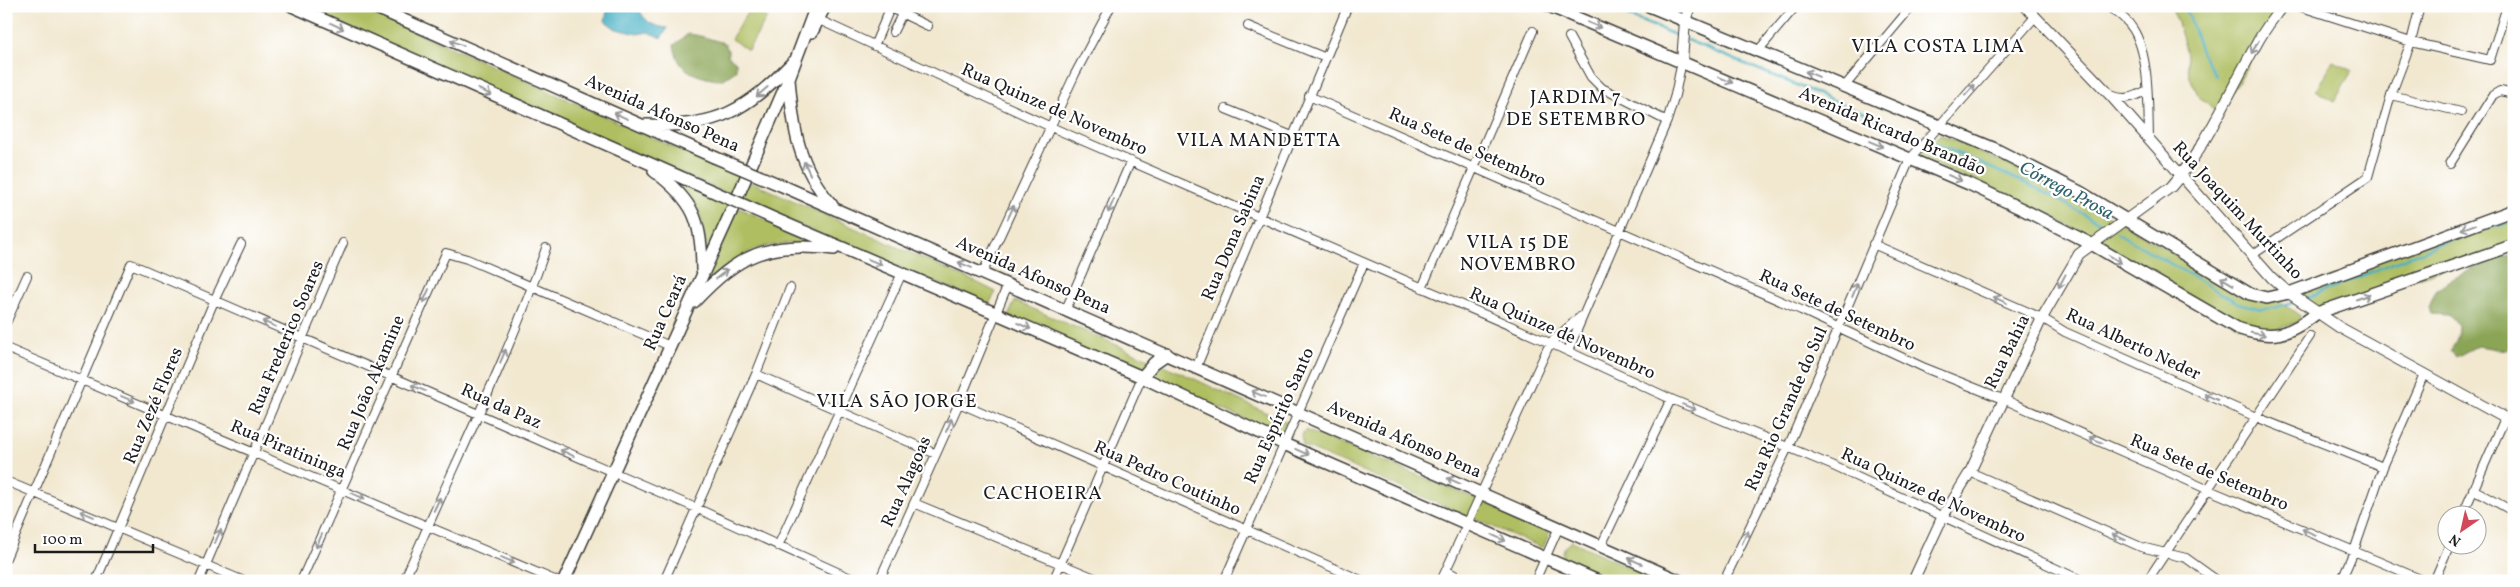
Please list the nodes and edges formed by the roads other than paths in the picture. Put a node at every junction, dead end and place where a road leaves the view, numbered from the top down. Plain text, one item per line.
1 (292, 6) edge
2 (372, 6) edge
3 (825, 6) edge
4 (1111, 6) edge
5 (1549, 6) edge
6 (1648, 6) edge
7 (1690, 6) edge
8 (1796, 6) edge
9 (1912, 6) edge
10 (2025, 6) edge
11 (2107, 6) edge
12 (2282, 6) edge
13 (2298, 6) edge
14 (2420, 6) edge
15 (2507, 6) edge
16 (889, 7) edge
17 (1346, 10) dead end
18 (815, 14) edge
19 (902, 14) junction
20 (2035, 17) junction
21 (928, 26) dead end
22 (1248, 26) dead end
23 (1685, 26) junction
24 (1533, 31) dead end
25 (893, 32) dead end
26 (1569, 37) dead end
27 (2411, 42) junction
28 (874, 46) junction
29 (1757, 52) junction
30 (796, 58) junction
31 (1326, 58) junction
32 (1682, 58) junction
33 (789, 78) junction
34 (1844, 87) junction
35 (2147, 90) junction
36 (2514, 94) edge
37 (2110, 95) junction
38 (2391, 95) junction
39 (1310, 96) junction
40 (1226, 109) dead end
41 (2461, 112) dead end
42 (1667, 121) junction
43 (640, 125) junction
44 (1050, 127) junction
45 (1935, 130) junction
46 (1292, 136) junction
47 (2149, 138) junction
48 (632, 156) junction
49 (1912, 157) junction
50 (1131, 161) junction
51 (2450, 164) dead end
52 (1476, 167) junction
53 (2180, 177) junction
54 (835, 208) junction
55 (2514, 210) edge
56 (1259, 217) junction
57 (2124, 222) junction
58 (1619, 232) junction
59 (343, 243) dead end
60 (2095, 243) junction
61 (241, 244) dead end
62 (1873, 244) junction
63 (2514, 244) edge
64 (546, 248) dead end
65 (845, 250) junction
66 (2252, 255) junction
67 (1364, 263) junction
68 (983, 272) junction
69 (902, 273) junction
70 (27, 276) dead end
71 (702, 276) junction
72 (1008, 284) junction
73 (533, 288) junction
74 (790, 288) dead end
75 (1422, 288) junction
76 (2292, 295) junction
77 (214, 301) junction
78 (688, 309) junction
79 (1066, 309) junction
80 (2316, 312) junction
81 (995, 313) junction
82 (1582, 316) junction
83 (2042, 318) junction
84 (6, 323) edge
85 (1839, 329) junction
86 (2310, 336) dead end
87 (303, 338) junction
88 (1550, 343) junction
89 (670, 346) junction
90 (6, 348) edge
91 (1568, 352) junction
92 (1167, 354) junction
93 (1196, 368) junction
94 (756, 374) junction
95 (2424, 374) junction
96 (391, 376) junction
97 (1142, 377) junction
98 (82, 381) junction
99 (1671, 399) junction
100 (2003, 400) junction
101 (959, 403) junction
102 (839, 409) junction
103 (1298, 412) junction
104 (479, 414) junction
105 (167, 415) junction
106 (2256, 417) junction
107 (2509, 421) edge
108 (1284, 444) junction
109 (1788, 447) junction
110 (255, 453) junction
111 (936, 454) junction
112 (2383, 467) junction
113 (1104, 468) junction
114 (1970, 472) junction
115 (612, 473) junction
116 (6, 481) edge
117 (342, 489) junction
118 (2209, 490) junction
119 (2474, 490) junction
120 (34, 493) junction
121 (1481, 493) junction
122 (914, 503) junction
123 (2468, 504) edge
124 (696, 508) junction
125 (2514, 512) edge
126 (1942, 518) junction
127 (1466, 524) junction
128 (119, 526) junction
129 (427, 526) junction
130 (1559, 527) junction
131 (1246, 530) junction
132 (778, 546) junction
133 (1601, 546) junction
134 (2166, 551) junction
135 (2354, 551) junction
136 (2446, 554) edge
137 (6, 558) edge
138 (1545, 558) junction
139 (1061, 563) junction
140 (206, 564) junction
141 (1446, 570) junction
142 (96, 581) edge
143 (199, 581) edge
144 (244, 581) edge
145 (301, 581) edge
146 (404, 581) edge
147 (557, 581) edge
148 (564, 581) edge
149 (664, 581) edge
150 (858, 581) edge
151 (879, 581) edge
152 (1053, 581) edge
153 (1102, 581) edge
154 (1224, 581) edge
155 (1363, 581) edge
156 (1441, 581) edge
157 (1465, 581) edge
158 (1535, 581) edge
159 (1598, 581) edge
160 (1680, 581) edge
161 (1724, 581) edge
162 (1913, 581) edge
163 (2082, 581) edge
164 (2147, 581) edge
165 (2218, 581) edge
166 (2341, 581) edge
167 (2425, 581) edge
168 (2434, 581) edge

1 -> 48 main road
43 -> 2 main road, Avenida Afonso Pena
3 - 18 main road, Rua Ceará
4 - 44 street
5 -> 32 main road, Avenida Ricardo Brandão
6 - 23 main road, Avenida Ricardo Brandão
7 - 23 street
8 - 29 street
9 - 34 street
10 - 20 street, Rua Joaquim Murtinho
11 - 35 street
12 -> 53 street, Rua Bahia
13 - 27 street
14 - 27 street
15 - 27 street
16 - 19 street
16 - 28 street
17 - 31 street, Rua Dona Sabina
18 - 28 street, Rua Quinze de Novembro
18 - 30 main road, Rua Ceará
19 - 21 street
19 - 25 street
20 - 37 street, Rua Joaquim Murtinho
45 -> 20 street, Rua Rio Grande do Sul
22 - 31 street
23 - 29 main road, Avenida Ricardo Brandão
23 - 32 street
24 - 52 street
26 - 42 street
27 - 38 street
28 - 44 street, Rua Quinze de Novembro
34 -> 29 main road, Avenida Ricardo Brandão
30 - 33 main road, Rua Ceará
30 -> 43 main road
31 - 39 street, Rua Dona Sabina
32 - 42 street
32 -> 49 main road, Avenida Ricardo Brandão
54 -> 33 main road
33 - 71 main road, Rua Ceará
34 - 45 main road, Avenida Ricardo Brandão
35 - 37 street
35 - 47 street
36 - 51 street
37 - 47 street, Rua Joaquim Murtinho
38 - 41 street
38 - 66 street
39 - 46 street, Rua Dona Sabina
39 - 52 street, Rua Sete de Setembro
40 - 46 street
42 - 58 street
43 - 54 main road, Avenida Afonso Pena, bridge
44 - 50 street, Rua Quinze de Novembro
68 -> 44 street
45 - 49 street, Rua Rio Grande do Sul
45 - 57 main road, Avenida Ricardo Brandão
46 - 56 street, Rua Dona Sabina
47 - 53 street, Rua Joaquim Murtinho
48 - 65 main road, bridge
48 - 71 main road
49 -> 60 main road, Avenida Ricardo Brandão
49 - 62 street, Rua Rio Grande do Sul
50 - 56 street, Rua Quinze de Novembro
50 -> 79 street
52 - 58 street, Rua Sete de Setembro
52 - 75 street
53 - 57 street, Rua Bahia
53 - 66 street, Rua Joaquim Murtinho
68 -> 54 main road, Avenida Afonso Pena
55 -> 76 main road, Avenida Ricardo Brandão
56 - 67 street, Rua Quinze de Novembro
56 - 93 street, Rua Dona Sabina
57 - 60 street, Rua Bahia
76 -> 57 main road, Avenida Ricardo Brandão
58 - 82 street
58 - 85 street, Rua Sete de Setembro
59 - 87 street, Rua Frederico Soares
60 -> 80 main road, Avenida Ricardo Brandão
60 -> 83 street, Rua Bahia
61 - 77 street, Rua Zezé Flores
83 -> 62 street, Rua Alberto Neder
85 -> 62 street, Rua Rio Grande do Sul
80 -> 63 main road, Avenida Ricardo Brandão
64 - 73 street
65 -> 69 main road
78 -> 65 main road
66 - 76 street, Rua Joaquim Murtinho
67 - 75 street, Rua Quinze de Novembro
67 - 103 street, Rua Espírito Santo
68 - 72 main road, Avenida Afonso Pena
69 - 81 main road
69 - 102 street
70 - 84 street
71 - 78 main road, Rua Ceará
72 - 79 main road, Avenida Afonso Pena
72 - 81 street, Rua Alagoas
73 - 89 street
73 -> 96 street, Rua João Akamine
104 -> 73 street
74 - 94 street
75 - 88 street, Rua Quinze de Novembro
76 - 80 street, Rua Joaquim Murtinho
87 -> 77 street, Rua da Paz
77 - 98 street, Rua da Paz
77 - 105 street, Rua Zezé Flores
78 - 89 main road, Rua Ceará
79 - 92 main road, Avenida Afonso Pena
80 - 95 street, Rua Joaquim Murtinho
81 -> 97 main road
81 - 101 street, Rua Alagoas
82 - 88 street
82 - 91 street
83 - 100 street, Rua Bahia
106 -> 83 street, Rua Alberto Neder
85 - 100 street, Rua Sete de Setembro
85 - 109 street, Rua Rio Grande do Sul
86 - 106 street
87 - 96 street, Rua da Paz
87 - 110 street, Rua Frederico Soares
88 - 91 street, Rua Quinze de Novembro
88 - 121 street
89 - 115 main road, Rua Ceará
90 - 98 street, Rua Piratininga
91 - 99 street, Rua Quinze de Novembro
92 - 93 main road, Avenida Afonso Pena
92 - 97 main road
103 -> 93 main road, Avenida Afonso Pena
94 - 102 street
94 - 124 street
95 - 107 street, Rua Joaquim Murtinho
95 - 112 street
104 -> 96 street, Rua da Paz
96 - 117 street, Rua João Akamine
97 - 108 main road
97 - 113 street
98 -> 105 street, Rua Piratininga
98 - 120 street
99 -> 109 street, Rua Quinze de Novembro
99 - 133 street
100 - 114 street, Rua Bahia
118 -> 100 street, Rua Sete de Setembro
111 -> 101 street, Rua Alagoas
101 - 113 street, Rua Pedro Coutinho
102 - 111 street
102 - 132 street
103 - 108 street, Rua Espírito Santo
121 -> 103 main road, Avenida Afonso Pena
115 -> 104 street, Rua da Paz
129 -> 104 street
105 - 110 street, Rua Piratininga
105 - 128 street, Rua Zezé Flores
106 - 112 street, Rua Alberto Neder
106 - 118 street
107 - 119 street
108 -> 127 main road
108 - 131 street, Rua Espírito Santo
109 - 126 street, Rua Quinze de Novembro
161 -> 109 street, Rua Rio Grande do Sul
110 - 117 street, Rua Piratininga
140 -> 110 street, Rua Frederico Soares
111 - 122 street, Rua Alagoas
112 - 135 street
113 - 131 street, Rua Pedro Coutinho
113 - 139 street
114 - 126 street, Rua Bahia
134 -> 114 street
115 - 124 street, Rua da Paz
115 - 148 main road, Rua Ceará
116 - 120 street
117 -> 129 street, Rua Piratininga
117 -> 145 street, Rua João Akamine
118 - 134 street
135 -> 118 street, Rua Sete de Setembro
119 - 123 street
119 - 125 street
128 -> 120 street
120 - 137 street
121 - 127 street
121 - 130 main road, Avenida Afonso Pena
122 - 139 street
122 - 151 street, Rua Alagoas
124 - 132 street, Rua da Paz
124 - 149 street
126 - 162 street, Rua Bahia
126 - 163 street, Rua Quinze de Novembro
127 -> 138 main road
127 - 141 street
128 - 140 street
128 - 142 street, Rua Zezé Flores
129 - 146 street
129 -> 147 street, Rua Piratininga
130 - 133 main road, Avenida Afonso Pena
130 - 138 street
131 - 154 street, Rua Espírito Santo
131 - 155 street, Rua Pedro Coutinho
132 - 150 street, Rua da Paz
160 -> 133 main road, Avenida Afonso Pena
134 - 164 street
134 - 165 street
135 - 166 street
135 - 167 street, Rua Sete de Setembro
136 - 168 street
138 - 158 street
138 - 159 main road
139 - 152 street
139 - 153 street
140 - 143 street, Rua Frederico Soares
140 - 144 street
141 - 156 street
141 - 157 street

